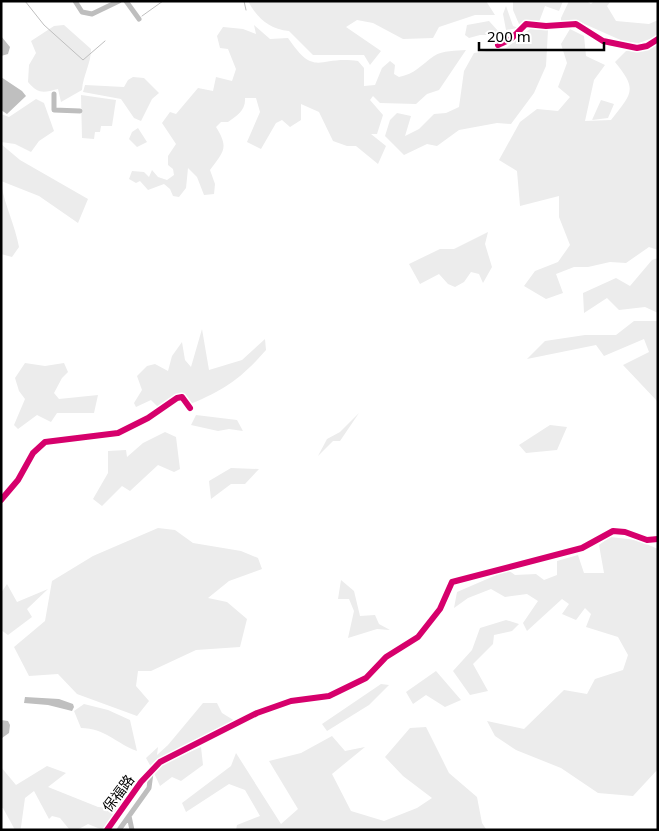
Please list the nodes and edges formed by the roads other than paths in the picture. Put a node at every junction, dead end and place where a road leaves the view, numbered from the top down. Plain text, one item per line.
1 (75, 1) edge
2 (119, 1) edge
3 (126, 1) edge
4 (139, 19) dead end
5 (658, 39) edge
6 (498, 45) dead end
7 (54, 94) dead end
8 (80, 111) dead end
9 (190, 408) dead end
10 (1, 500) edge
11 (658, 539) edge
12 (151, 773) junction
13 (129, 816) junction
14 (107, 830) edge
15 (119, 830) edge
16 (132, 830) edge

1 - 2 street
3 - 4 street
5 - 6 street
7 - 8 street
9 - 10 street
11 - 12 street
12 - 13 street, 保福路
12 - 14 street, 保福路
13 - 15 street, 保福路
13 - 16 street

